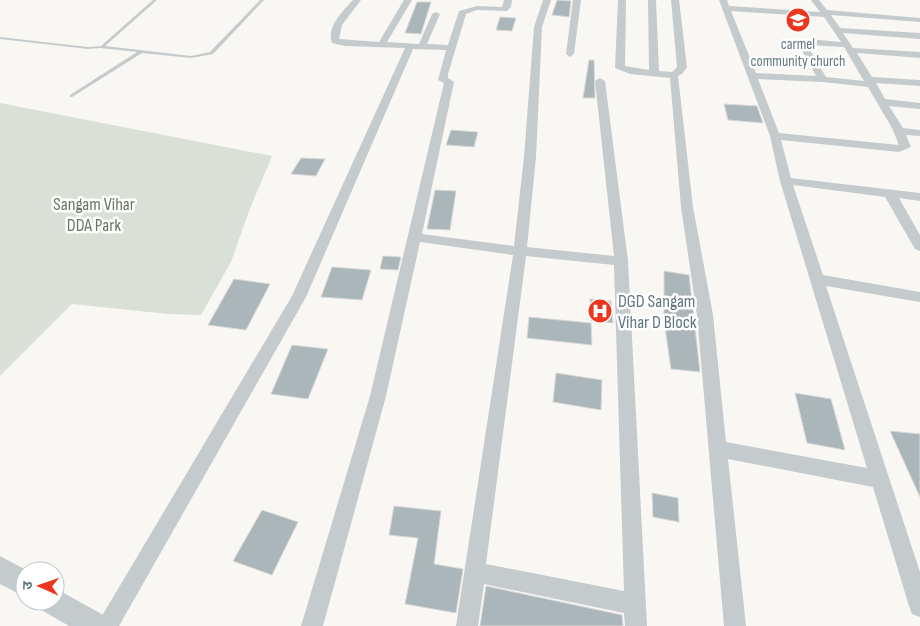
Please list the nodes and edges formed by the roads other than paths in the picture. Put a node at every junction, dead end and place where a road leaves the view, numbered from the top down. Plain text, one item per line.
1 (155, 0) edge
2 (262, 0) edge
3 (357, 0) edge
4 (408, 0) edge
5 (508, 0) edge
6 (547, 0) edge
7 (577, 0) edge
8 (622, 0) edge
9 (652, 0) edge
10 (675, 0) edge
11 (815, 0) edge
12 (484, 4) edge
13 (725, 4) edge
14 (436, 14) dead end
15 (826, 14) junction
16 (920, 20) edge
17 (837, 30) junction
18 (920, 36) edge
19 (0, 38) edge
20 (382, 44) junction
21 (416, 46) junction
22 (99, 48) junction
23 (451, 48) junction
24 (847, 48) junction
25 (141, 52) junction
26 (570, 54) dead end
27 (920, 55) edge
28 (654, 73) junction
29 (673, 75) junction
30 (752, 76) junction
31 (823, 79) junction
32 (600, 81) dead end
33 (870, 82) junction
34 (920, 83) edge
35 (72, 96) dead end
36 (882, 102) junction
37 (920, 106) edge
38 (898, 131) junction
39 (920, 133) edge
40 (775, 136) junction
41 (786, 181) junction
42 (890, 194) junction
43 (920, 197) edge
44 (414, 237) junction
45 (920, 246) edge
46 (520, 251) junction
47 (621, 261) junction
48 (817, 280) junction
49 (920, 297) edge
50 (718, 449) junction
51 (880, 479) junction
52 (0, 569) edge
53 (475, 572) junction
54 (15, 578) edge
55 (636, 604) junction
56 (920, 606) edge
57 (65, 608) edge
58 (95, 626) edge
59 (107, 626) edge
60 (312, 626) edge
61 (466, 626) edge
62 (636, 626) edge
63 (735, 626) edge

1 - 22 lane
2 - 25 lane
3 - 20 street
4 - 20 street
5 - 12 street
6 - 46 street
7 - 26 street
8 - 28 street
9 - 28 street
10 - 29 street
11 - 15 street
12 - 23 street
13 - 15 street
13 - 30 street
14 - 21 street
15 - 16 street
15 - 17 street
17 - 18 street
17 - 24 street
19 - 22 lane
20 - 21 street
21 - 23 street
21 - 59 street
22 - 25 lane
23 - 44 street
24 - 27 street
24 - 31 street
24 - 33 street
25 - 35 lane
28 - 29 street
29 - 50 street
30 - 31 street
30 - 40 street
31 - 33 street
32 - 47 street
33 - 34 street
33 - 36 street
36 - 37 street
36 - 38 street
38 - 39 street
38 - 40 street
40 - 41 street
41 - 42 street
41 - 48 street
42 - 43 street
42 - 45 street
44 - 46 street
44 - 60 street
46 - 47 street
46 - 53 street
47 - 55 street
48 - 49 street
48 - 51 street
50 - 51 street
50 - 63 street
51 - 56 street
52 - 54 street
53 - 55 street
53 - 61 street
55 - 62 street
57 - 58 street

